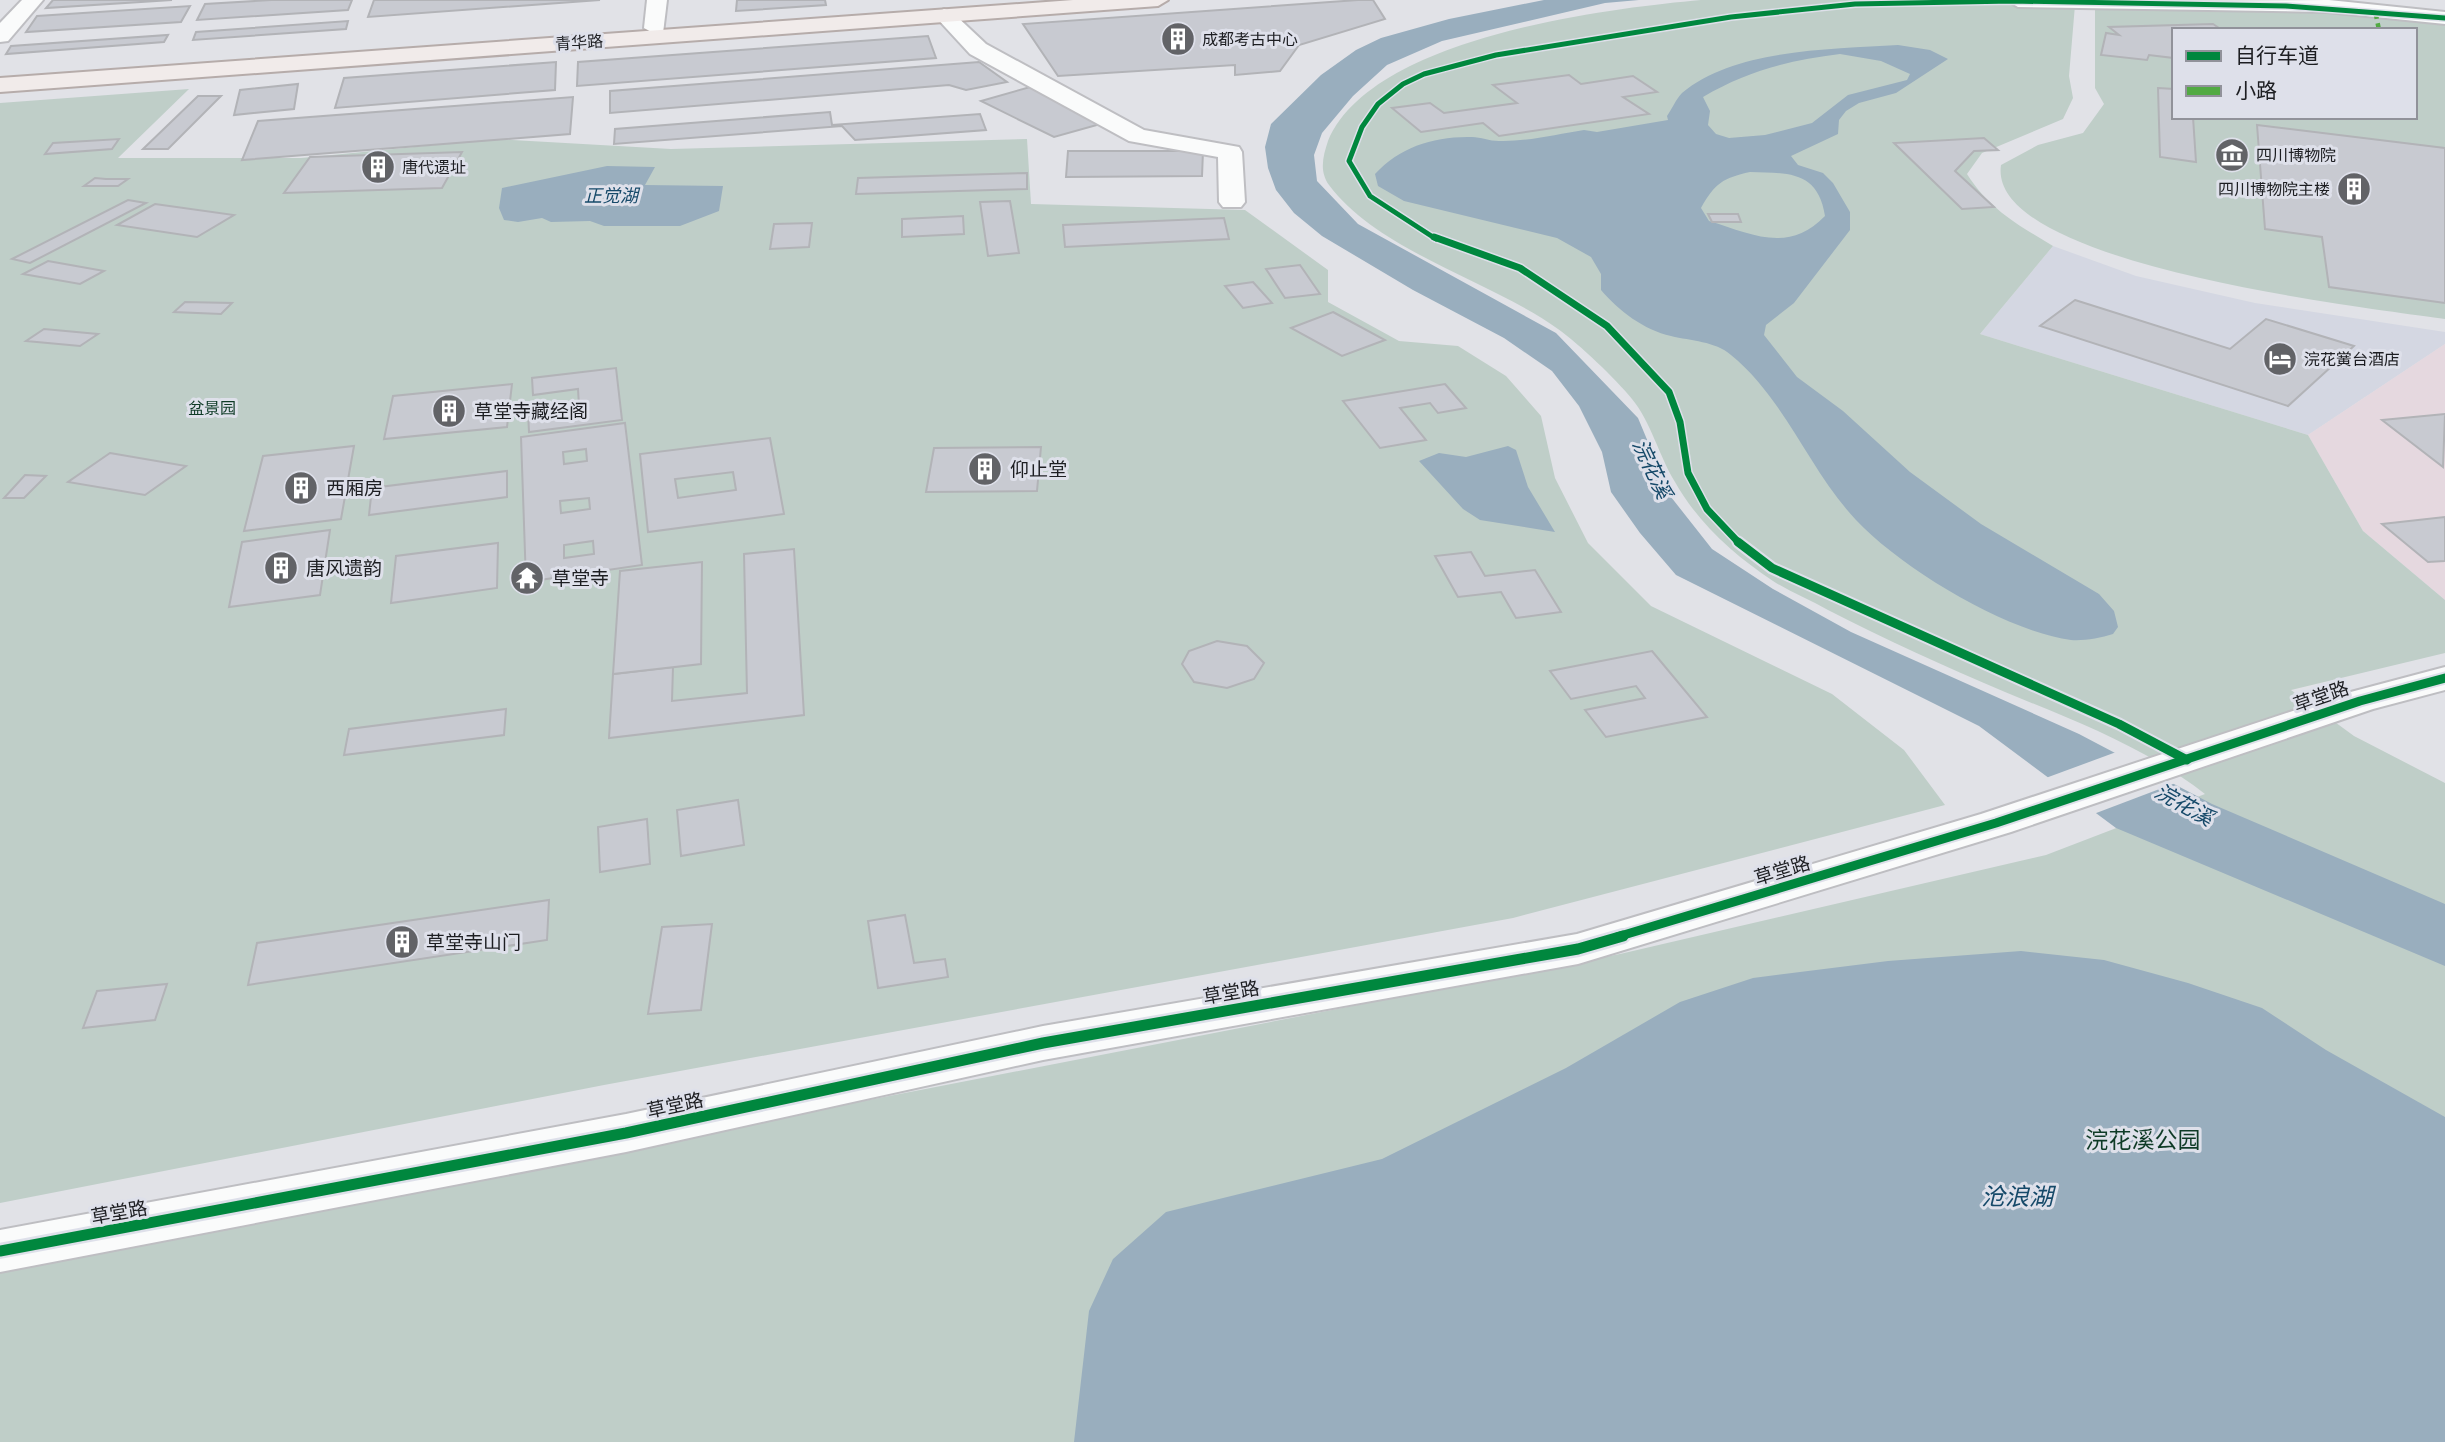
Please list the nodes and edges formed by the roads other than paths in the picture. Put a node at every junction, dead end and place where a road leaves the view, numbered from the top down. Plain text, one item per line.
1 (33, 0) edge
2 (657, 0) edge
3 (1031, 0) edge
4 (1158, 0) edge
5 (2018, 1) edge
6 (2381, 13) edge
7 (944, 15) junction
8 (2445, 18) edge
9 (655, 28) junction
10 (0, 36) edge
11 (0, 77) edge
12 (0, 85) edge
13 (1232, 202) dead end
14 (2445, 678) edge
15 (0, 1251) edge

1 - 10 street
2 - 9 street
3 - 9 main road, 青华路
4 - 7 main road, 青华路
5 - 6 street
6 - 8 street
7 - 12 main road, 青华路
7 - 13 street
9 - 11 main road, 青华路
14 - 15 street, 草堂路

